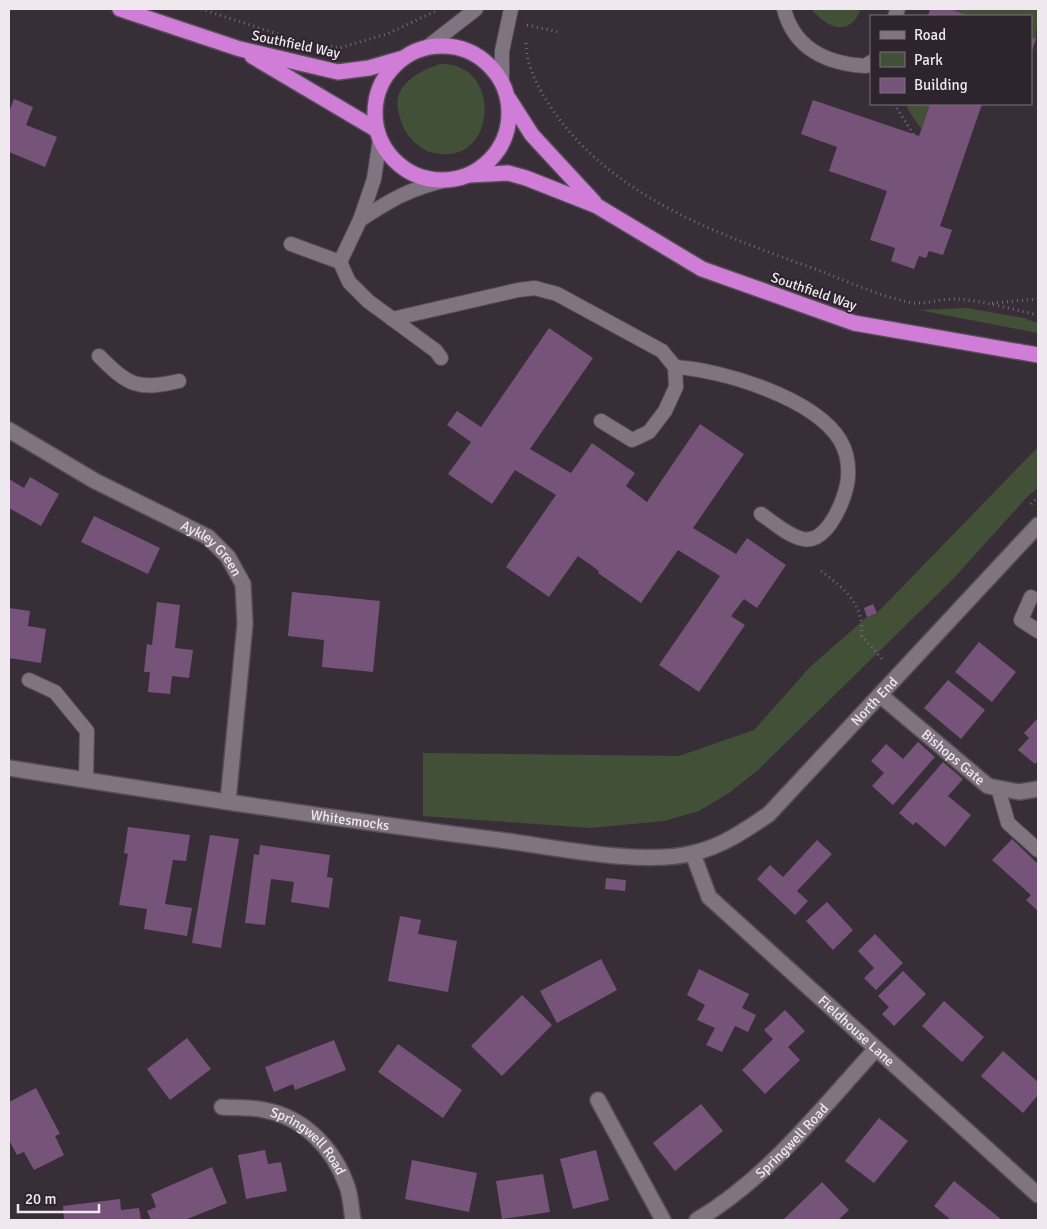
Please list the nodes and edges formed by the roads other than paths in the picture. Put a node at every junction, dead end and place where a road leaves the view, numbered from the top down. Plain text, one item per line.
1 (120, 9) edge
2 (476, 9) edge
3 (511, 9) edge
4 (784, 9) edge
5 (426, 48) junction
6 (240, 49) junction
7 (404, 58) junction
8 (870, 63) edge
9 (502, 81) junction
10 (508, 98) junction
11 (379, 134) junction
12 (469, 175) junction
13 (447, 180) junction
14 (597, 206) junction
15 (360, 220) junction
16 (291, 244) dead end
17 (340, 262) junction
18 (392, 319) junction
19 (1038, 354) edge
20 (99, 356) dead end
21 (441, 358) dead end
22 (675, 367) junction
23 (179, 381) dead end
24 (601, 421) dead end
25 (9, 430) edge
26 (761, 514) dead end
27 (1038, 526) edge
28 (1031, 598) dead end
29 (1038, 632) edge
30 (29, 680) dead end
31 (880, 695) junction
32 (9, 768) edge
33 (86, 780) junction
34 (998, 788) junction
35 (1038, 790) edge
36 (228, 801) junction
37 (1038, 850) edge
38 (693, 854) junction
39 (875, 1050) junction
40 (598, 1100) dead end
41 (222, 1106) dead end
42 (1038, 1195) edge
43 (353, 1220) edge
44 (663, 1220) edge
45 (697, 1220) edge

1 - 6 highway, Southfield Way
2 - 5 lane
3 - 9 lane
4 - 8 lane
5 - 7 highway
5 - 9 highway
6 - 7 highway, Southfield Way
6 - 11 highway, Southfield Way
7 - 11 highway
9 - 10 highway
10 - 12 highway
10 - 14 highway, Southfield Way
11 - 13 highway
11 - 15 lane
12 - 13 highway
12 - 14 highway, Southfield Way
13 - 15 lane
14 - 19 highway, Southfield Way
15 - 17 lane
16 - 17 lane
17 - 18 lane
18 - 21 lane
18 - 22 lane
20 - 23 lane
22 - 24 lane
22 - 26 lane
25 - 36 street, Aykley Green
27 - 31 street, North End
28 - 29 lane
30 - 33 lane
31 - 34 street, Bishops Gate
31 - 38 street, North End
32 - 33 street, Whitesmocks
33 - 36 street, Whitesmocks
34 - 35 street, Bishops Gate
34 - 37 lane
36 - 38 street, Whitesmocks
38 - 39 street, Fieldhouse Lane
39 - 42 street, Fieldhouse Lane
39 - 45 street, Springwell Road
40 - 44 street
41 - 43 street, Springwell Road

